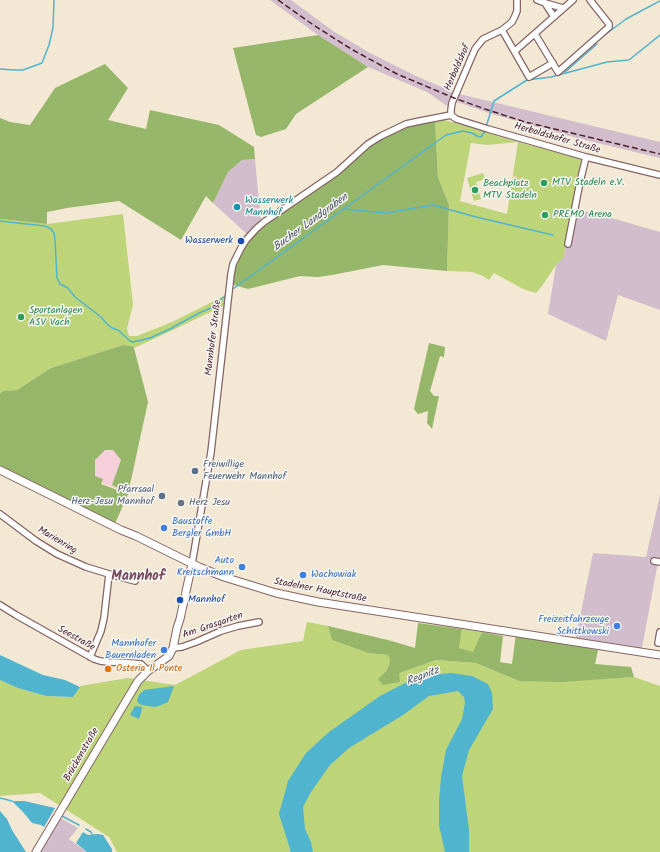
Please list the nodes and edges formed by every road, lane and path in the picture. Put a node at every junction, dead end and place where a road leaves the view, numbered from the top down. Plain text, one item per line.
1 (517, 0) edge
2 (537, 0) edge
3 (573, 0) edge
4 (590, 0) edge
5 (545, 3) junction
6 (563, 8) junction
7 (554, 17) junction
8 (502, 30) junction
9 (535, 34) junction
10 (515, 51) junction
11 (553, 63) junction
12 (451, 115) junction
13 (586, 157) junction
14 (660, 176) edge
15 (568, 244) dead end
16 (0, 470) edge
17 (0, 514) edge
18 (192, 564) junction
19 (109, 574) junction
20 (135, 581) dead end
21 (0, 605) edge
22 (259, 622) dead end
23 (660, 632) edge
24 (660, 643) edge
25 (174, 648) junction
26 (660, 655) edge
27 (90, 657) junction
28 (148, 671) junction
29 (36, 852) edge

1 - 8 street, Herboldshof
2 - 5 street
3 - 6 street
4 - 11 street
5 - 6 street
5 - 7 street
6 - 7 street
7 - 9 street
8 - 10 street
8 - 12 street, Herboldshof
9 - 10 street
9 - 11 street
10 - 11 street
12 - 13 street, Herboldshofer Straße
12 - 18 street, Mannhofer Straße
13 - 14 street, Herboldshofer Straße
13 - 15 street
16 - 18 main road, Stadelner Hauptstraße
17 - 19 street, Marienring
18 - 25 main road, Mannhofer Straße
18 - 26 main road, Stadelner Hauptstraße
19 - 20 street, Marienring
19 - 27 street
21 - 27 street, Seestraße
22 - 25 street, Am Grasgarten
23 - 24 street
25 - 28 main road
27 - 28 street, Seestraße
28 - 29 main road, Brückenstraße

